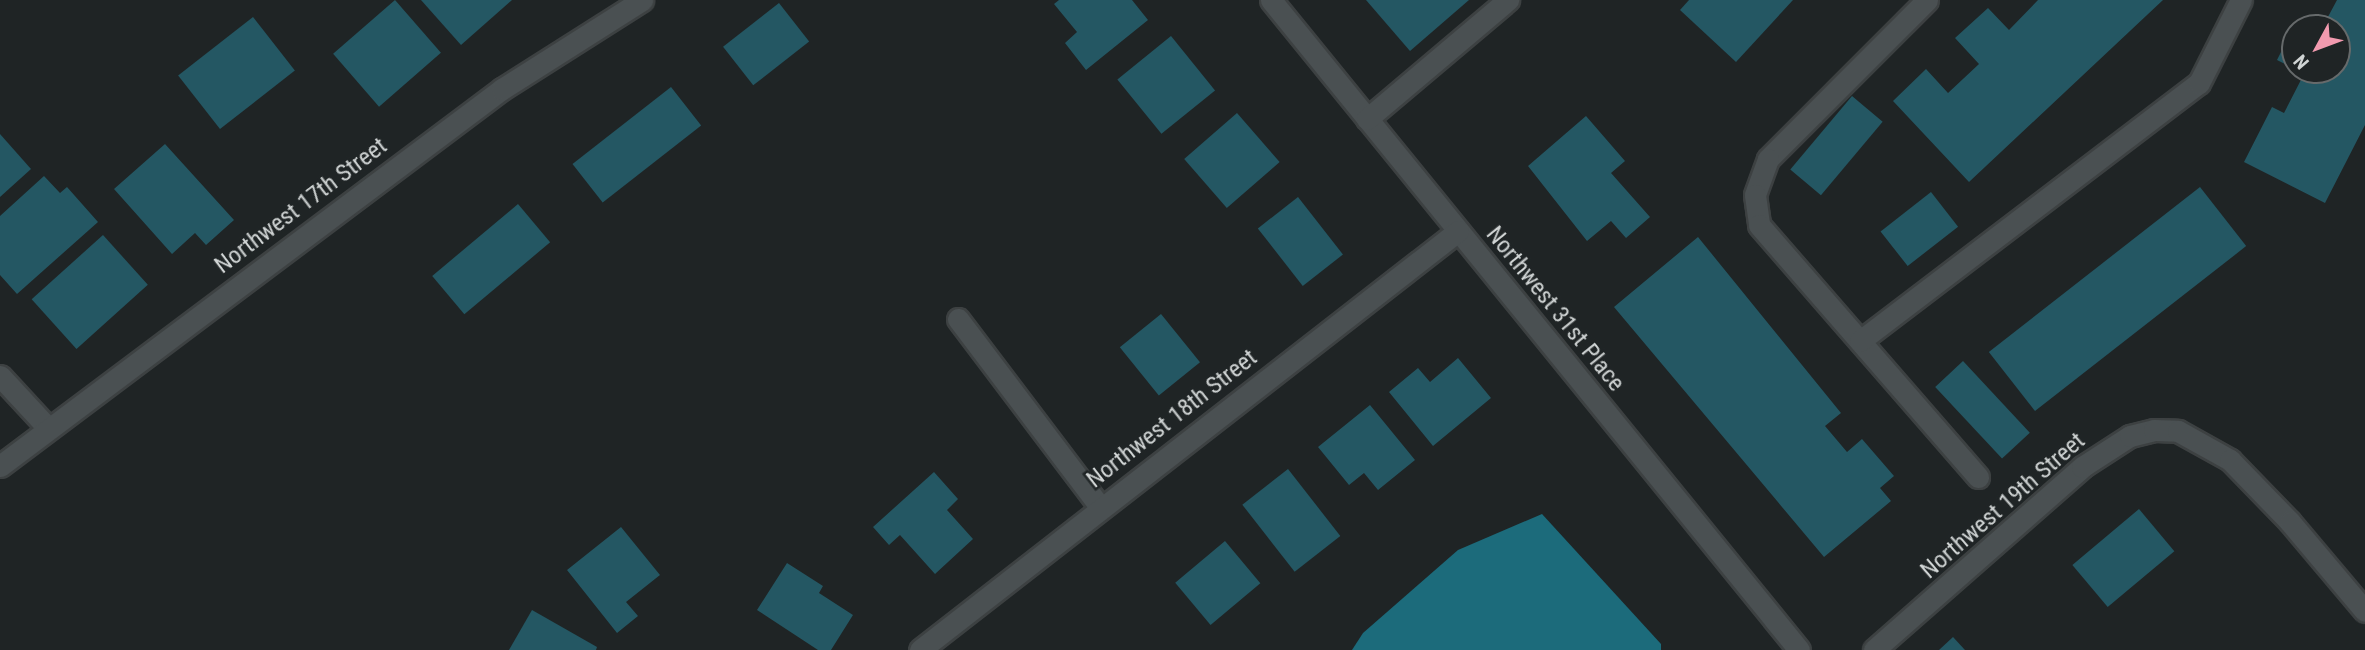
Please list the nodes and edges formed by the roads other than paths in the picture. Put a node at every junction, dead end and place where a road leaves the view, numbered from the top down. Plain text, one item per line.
1 (642, 0) edge
2 (1271, 0) edge
3 (1508, 0) edge
4 (1927, 0) edge
5 (2241, 0) edge
6 (1367, 119) junction
7 (1458, 231) junction
8 (958, 319) dead end
9 (1860, 341) junction
10 (0, 376) edge
11 (49, 429) junction
12 (0, 466) edge
13 (1978, 477) dead end
14 (1101, 508) junction
15 (2365, 611) edge
16 (920, 650) edge
17 (1799, 650) edge
18 (1874, 650) edge

1 - 11 street, Northwest 17th Street
2 - 6 street, Northwest 31st Place
3 - 6 street
4 - 9 street
5 - 9 street
6 - 7 street, Northwest 31st Place
7 - 14 street, Northwest 18th Street
7 - 17 street, Northwest 31st Place
8 - 14 street
9 - 13 street
10 - 11 street
11 - 12 street, Northwest 17th Street
14 - 16 street, Northwest 18th Street
15 - 18 street, Northwest 19th Street

